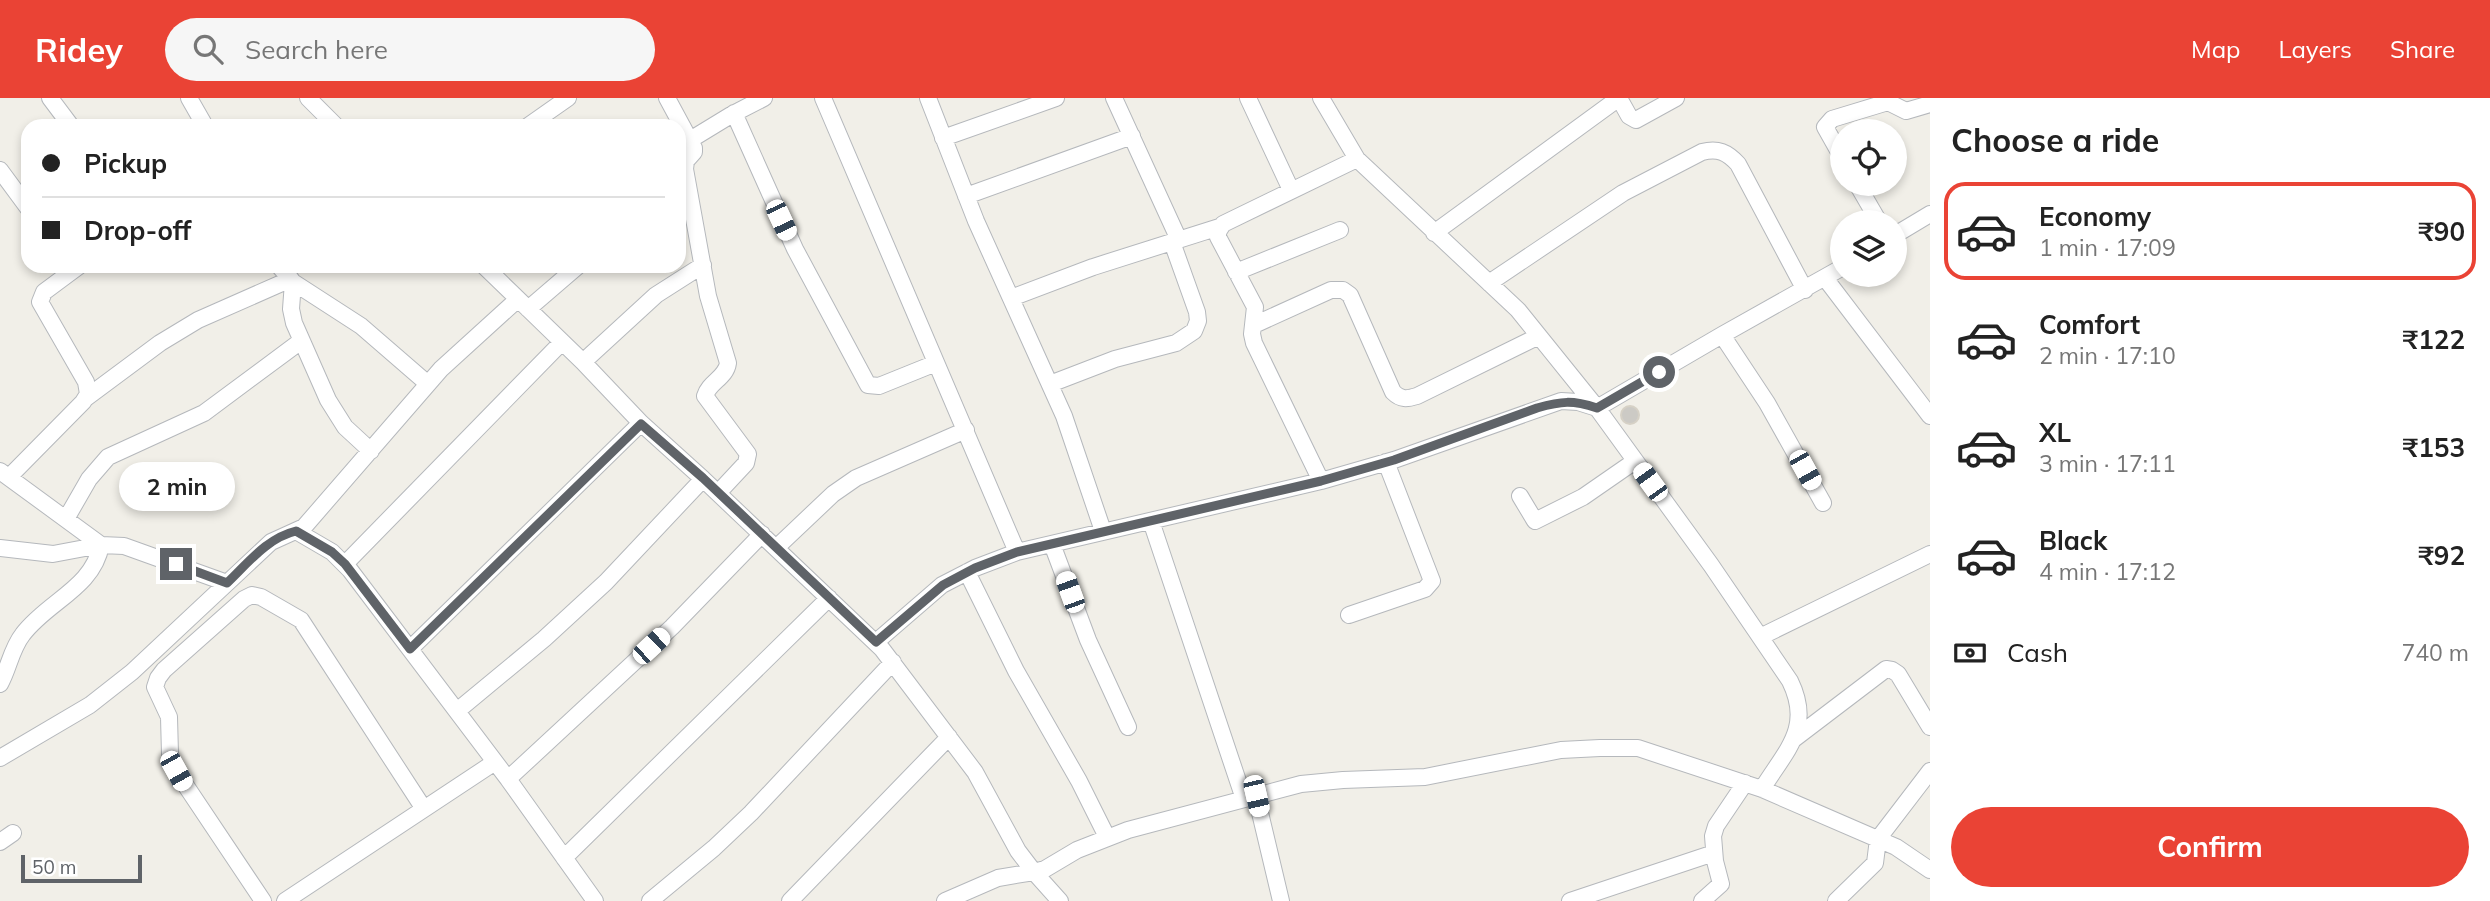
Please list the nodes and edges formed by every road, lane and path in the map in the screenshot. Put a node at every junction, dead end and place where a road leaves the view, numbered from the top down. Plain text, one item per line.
1 (50, 98) edge
2 (189, 98) edge
3 (308, 98) edge
4 (568, 98) edge
5 (667, 98) edge
6 (764, 98) edge
7 (823, 98) edge
8 (928, 98) edge
9 (1056, 98) edge
10 (1114, 98) edge
11 (1248, 98) edge
12 (1321, 98) edge
13 (1676, 98) edge
14 (1930, 104) edge
15 (734, 113) junction
16 (66, 119) edge
17 (201, 119) edge
18 (328, 119) edge
19 (538, 119) edge
20 (678, 119) edge
21 (1832, 119) edge
22 (1830, 121) edge
23 (686, 133) edge
24 (1132, 136) junction
25 (1830, 136) edge
26 (943, 138) junction
27 (690, 140) junction
28 (1357, 159) junction
29 (686, 162) edge
30 (0, 170) edge
31 (686, 176) edge
32 (1291, 190) junction
33 (967, 196) junction
34 (21, 198) edge
35 (1930, 214) edge
36 (1219, 227) junction
37 (1907, 228) edge
38 (1340, 230) dead end
39 (1434, 233) junction
40 (1175, 241) junction
41 (703, 265) junction
42 (1236, 272) junction
43 (67, 273) edge
44 (285, 273) edge
45 (491, 273) edge
46 (568, 273) edge
47 (1830, 275) edge
48 (1825, 278) junction
49 (292, 281) junction
50 (1489, 284) junction
51 (1805, 290) junction
52 (1011, 298) junction
53 (523, 304) junction
54 (1254, 325) junction
55 (1721, 335) junction
56 (1539, 336) junction
57 (301, 341) junction
58 (562, 342) junction
59 (583, 362) junction
60 (936, 363) junction
61 (428, 384) junction
62 (1050, 384) junction
63 (86, 398) junction
64 (1597, 408) junction
65 (1930, 416) edge
66 (641, 424) junction
67 (966, 430) junction
68 (371, 451) junction
69 (1635, 461) junction
70 (1387, 462) junction
71 (5, 474) edge
72 (703, 478) junction
73 (1321, 481) junction
74 (718, 493) junction
75 (1520, 496) dead end
76 (1823, 503) dead end
77 (66, 519) junction
78 (1151, 521) junction
79 (296, 531) junction
80 (1103, 531) junction
81 (762, 534) junction
82 (1052, 544) junction
83 (101, 545) junction
84 (0, 548) edge
85 (776, 548) junction
86 (1017, 552) junction
87 (1930, 554) edge
88 (345, 564) junction
89 (967, 572) junction
90 (227, 583) junction
91 (829, 598) junction
92 (1349, 615) dead end
93 (1760, 637) junction
94 (876, 642) junction
95 (410, 649) junction
96 (893, 662) junction
97 (0, 684) edge
98 (457, 711) junction
99 (1128, 727) dead end
100 (1930, 727) edge
101 (949, 737) junction
102 (1792, 740) junction
103 (0, 758) edge
104 (495, 762) junction
105 (1930, 771) edge
106 (508, 779) junction
107 (1745, 783) junction
108 (1762, 789) junction
109 (1250, 797) junction
110 (424, 809) junction
111 (1107, 837) junction
112 (1878, 839) junction
113 (1714, 853) junction
114 (564, 858) junction
115 (1930, 870) edge
116 (1034, 872) junction
117 (263, 901) edge
118 (285, 901) edge
119 (595, 901) edge
120 (650, 901) edge
121 (790, 901) edge
122 (945, 901) edge
123 (1060, 901) edge
124 (1281, 901) edge
125 (1570, 901) edge
126 (1702, 901) edge
127 (1836, 901) edge

1 - 16 street
2 - 17 street
3 - 18 street
4 - 19 street
5 - 20 street
6 - 15 street
7 - 60 street
8 - 26 street
9 - 26 street
10 - 24 street
11 - 32 street
12 - 28 street
13 - 39 street
14 - 21 street
15 - 27 street
15 - 60 street
22 - 25 street
23 - 27 street
24 - 33 street
24 - 40 street
26 - 33 street
27 - 29 street
28 - 32 street
28 - 39 street
30 - 34 street
31 - 41 street
32 - 36 street
33 - 52 street
35 - 37 street
36 - 40 street
36 - 42 street
38 - 42 street
39 - 50 street
40 - 52 street
40 - 62 street
41 - 59 street
41 - 74 street
42 - 54 street
43 - 63 street
44 - 49 street
45 - 53 street
46 - 53 street
47 - 48 street
48 - 51 street
48 - 65 street
49 - 57 street
49 - 61 street
49 - 63 street
50 - 51 street
50 - 56 street
51 - 55 street
52 - 62 street
53 - 58 street
53 - 61 street
54 - 56 street
54 - 73 street
55 - 64 street
55 - 76 street
56 - 64 street
57 - 68 street
57 - 77 street
58 - 59 street
58 - 88 street
59 - 66 street
60 - 67 street
61 - 68 street
62 - 80 street
63 - 71 street
64 - 69 street
64 - 70 street
66 - 72 street
66 - 95 street
67 - 85 street
67 - 86 street
68 - 79 street
69 - 75 street
69 - 93 street
70 - 73 street
70 - 92 street
71 - 77 street
72 - 74 street
72 - 98 street
73 - 78 street
74 - 81 street
77 - 83 street
78 - 80 street
78 - 109 street
79 - 88 street
79 - 90 street
80 - 82 street
81 - 85 street
81 - 106 street
82 - 86 street
82 - 99 street
83 - 84 street
83 - 90 street
83 - 97 street
85 - 91 street
86 - 89 street
87 - 93 street
88 - 95 street
89 - 94 street
89 - 111 street
90 - 103 street
91 - 94 street
91 - 114 street
93 - 102 street
94 - 96 street
95 - 98 street
96 - 101 street
96 - 120 street
98 - 104 street
100 - 102 street
101 - 116 street
101 - 121 street
102 - 108 street
104 - 106 street
104 - 110 street
105 - 112 street
106 - 114 street
107 - 108 street
107 - 109 street
107 - 113 street
108 - 112 street
109 - 111 street
109 - 124 street
110 - 117 street
110 - 118 street
111 - 116 street
112 - 115 street
112 - 127 street
113 - 125 street
113 - 126 street
114 - 119 street
116 - 122 street
116 - 123 street

